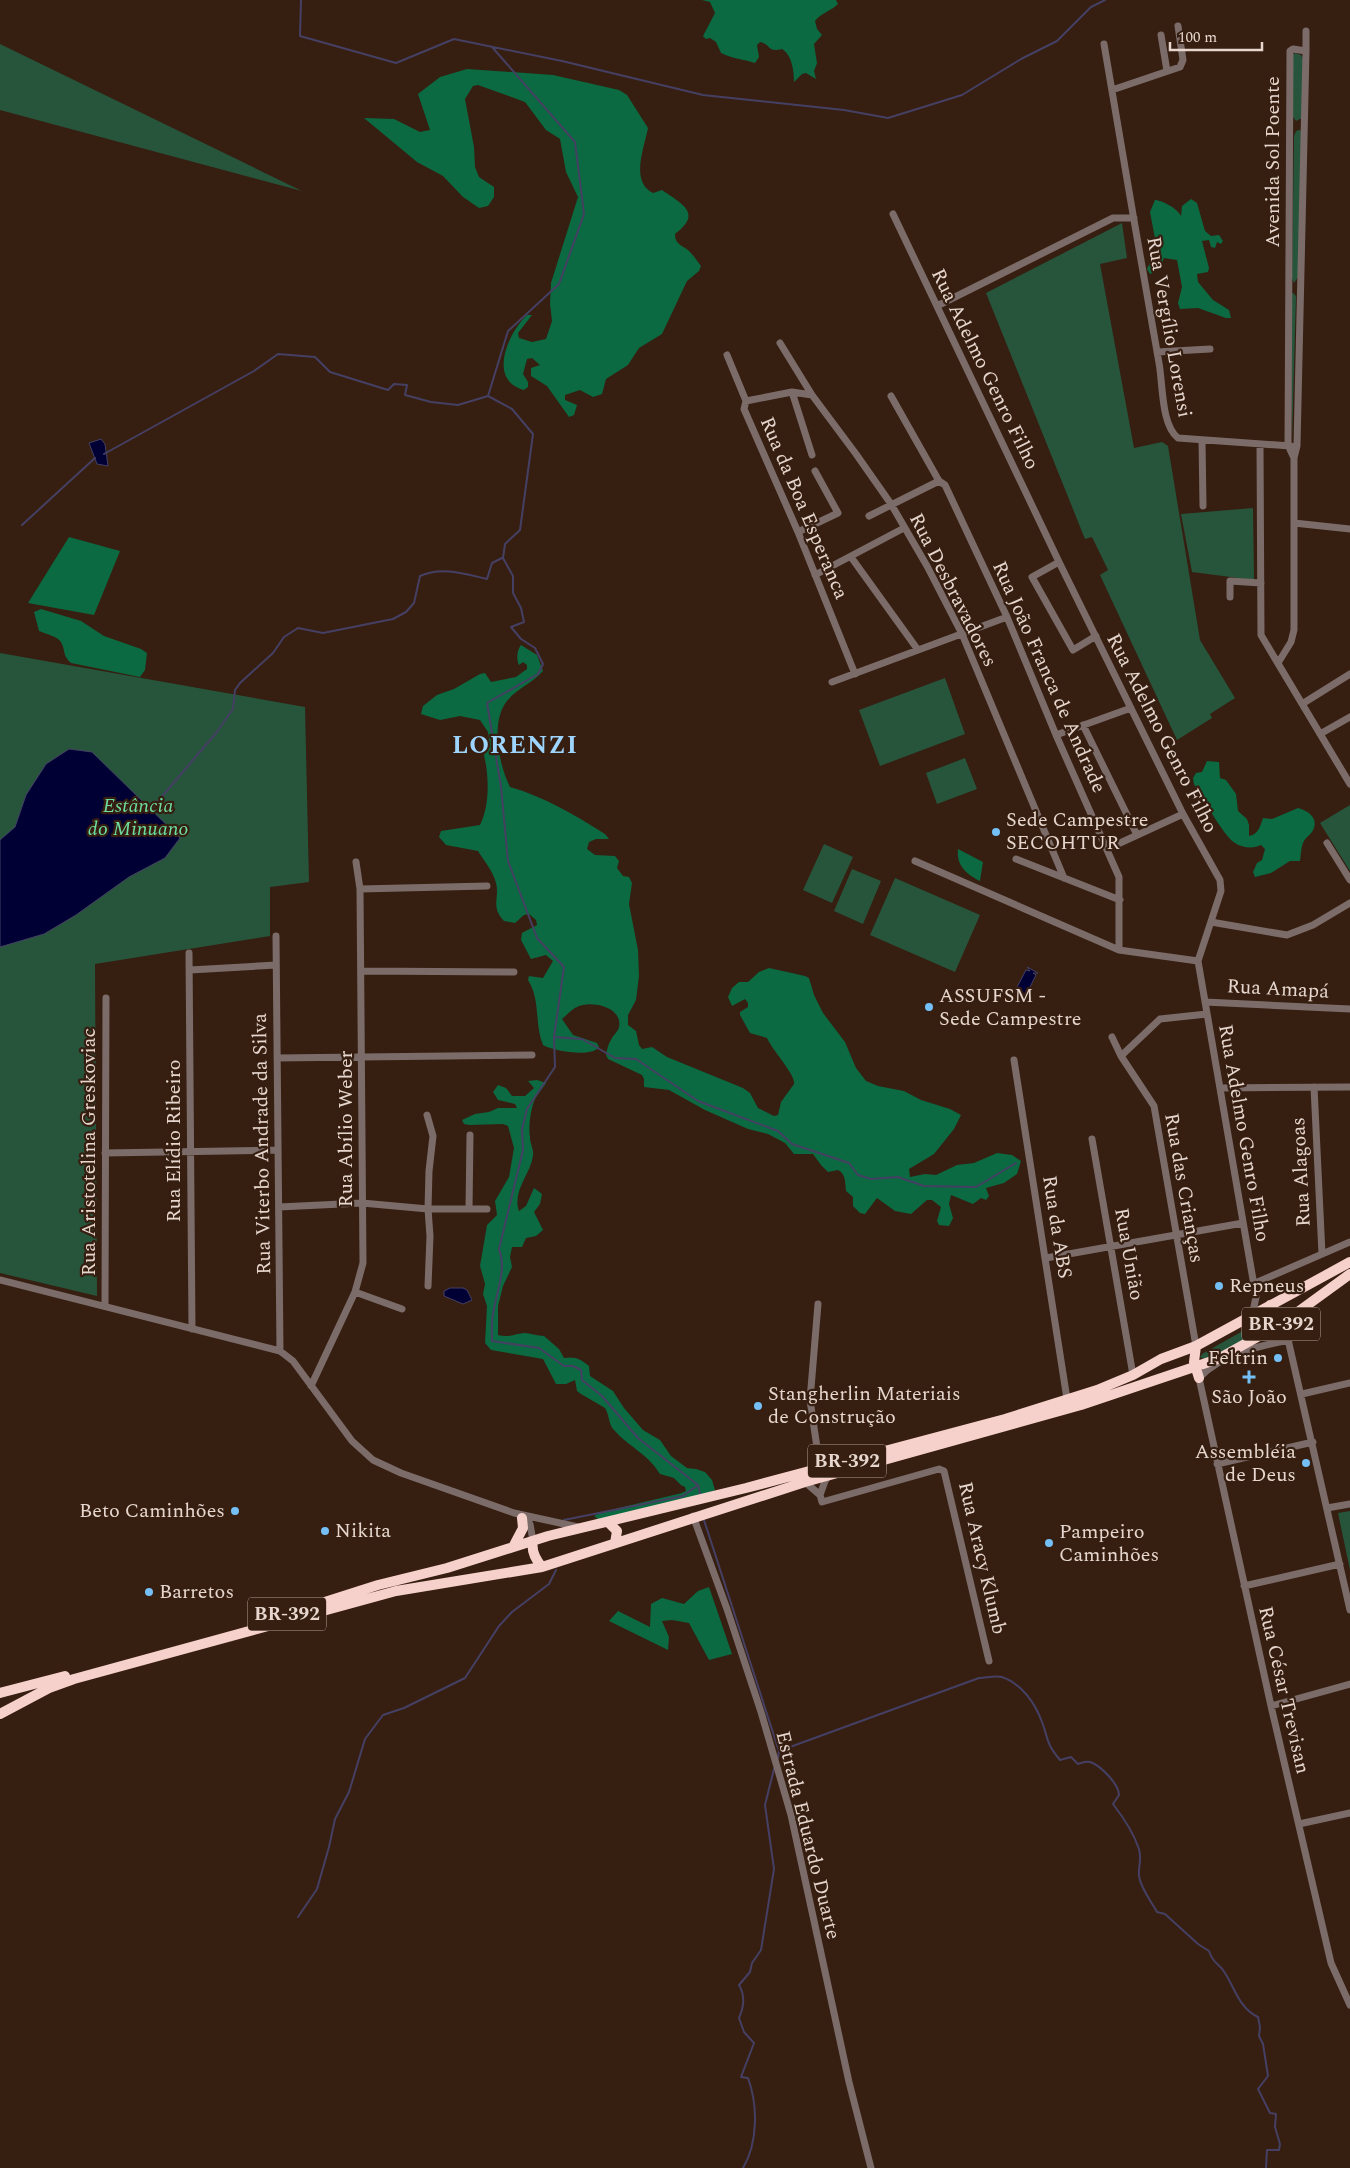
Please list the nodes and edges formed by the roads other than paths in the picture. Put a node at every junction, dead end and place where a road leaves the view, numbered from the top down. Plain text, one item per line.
1 (1178, 26) dead end
2 (1306, 31) dead end
3 (1161, 35) dead end
4 (1104, 44) dead end
5 (1306, 51) junction
6 (1167, 71) junction
7 (1112, 90) junction
8 (1290, 128) junction
9 (1304, 128) junction
10 (893, 214) dead end
11 (1134, 218) junction
12 (1289, 289) junction
13 (1300, 290) junction
14 (937, 306) junction
15 (780, 343) dead end
16 (1210, 349) dead end
17 (1157, 352) junction
18 (727, 355) dead end
19 (792, 392) junction
20 (812, 395) junction
21 (891, 396) dead end
22 (746, 401) junction
23 (1202, 440) junction
24 (1260, 444) junction
25 (1288, 446) junction
26 (1297, 446) junction
27 (812, 454) dead end
28 (1294, 458) junction
29 (815, 471) dead end
30 (939, 481) junction
31 (890, 504) junction
32 (1203, 506) dead end
33 (869, 516) dead end
34 (1294, 523) junction
35 (904, 528) junction
36 (1350, 529) edge
37 (798, 532) junction
38 (851, 557) junction
39 (1059, 562) junction
40 (815, 575) junction
41 (1261, 583) junction
42 (1230, 597) dead end
43 (1007, 617) junction
44 (962, 634) junction
45 (1096, 636) junction
46 (918, 650) junction
47 (1278, 663) junction
48 (854, 674) junction
49 (1350, 674) edge
50 (832, 682) dead end
51 (1302, 704) junction
52 (1131, 708) junction
53 (1350, 716) edge
54 (1083, 726) junction
55 (1320, 734) junction
56 (1056, 735) junction
57 (1341, 770) junction
58 (1350, 770) edge
59 (1350, 784) edge
60 (1183, 814) junction
61 (1137, 835) junction
62 (1327, 842) dead end
63 (1107, 849) junction
64 (1016, 859) dead end
65 (915, 861) dead end
66 (356, 862) dead end
67 (1064, 878) junction
68 (1350, 880) edge
69 (487, 886) dead end
70 (360, 889) junction
71 (1120, 900) junction
72 (1350, 903) edge
73 (1211, 922) junction
74 (276, 936) dead end
75 (1119, 950) junction
76 (189, 953) dead end
77 (1198, 961) junction
78 (276, 964) junction
79 (190, 970) junction
80 (361, 972) junction
81 (514, 972) dead end
82 (106, 998) dead end
83 (1205, 1002) junction
84 (1350, 1009) edge
85 (1207, 1014) junction
86 (1112, 1037) dead end
87 (532, 1055) dead end
88 (1121, 1056) junction
89 (361, 1057) junction
90 (277, 1058) junction
91 (1014, 1060) dead end
92 (1314, 1087) junction
93 (1350, 1087) edge
94 (1220, 1088) junction
95 (427, 1115) dead end
96 (470, 1135) dead end
97 (1092, 1139) dead end
98 (278, 1150) junction
99 (191, 1151) junction
100 (105, 1153) junction
101 (362, 1203) junction
102 (279, 1207) junction
103 (428, 1209) junction
104 (469, 1209) junction
105 (487, 1209) dead end
106 (1243, 1223) junction
107 (1176, 1235) junction
108 (1350, 1242) edge
109 (1112, 1246) junction
110 (1322, 1254) junction
111 (1046, 1258) junction
112 (1350, 1262) edge
113 (1349, 1278) edge
114 (0, 1280) edge
115 (1253, 1284) junction
116 (428, 1286) dead end
117 (355, 1292) junction
118 (1256, 1297) junction
119 (818, 1304) dead end
120 (1270, 1305) junction
121 (105, 1306) junction
122 (402, 1309) dead end
123 (1251, 1316) junction
124 (1284, 1322) junction
125 (192, 1328) junction
126 (1270, 1330) junction
127 (1289, 1339) junction
128 (280, 1351) junction
129 (1198, 1360) junction
130 (1132, 1375) junction
131 (1350, 1383) edge
132 (311, 1386) junction
133 (1302, 1394) junction
134 (1067, 1399) junction
135 (1313, 1442) junction
136 (1217, 1464) junction
137 (820, 1468) junction
138 (830, 1475) junction
139 (805, 1482) junction
140 (821, 1499) junction
141 (1350, 1504) edge
142 (1328, 1508) junction
143 (520, 1516) junction
144 (693, 1516) junction
145 (608, 1522) junction
146 (586, 1527) junction
147 (533, 1541) junction
148 (615, 1543) junction
149 (514, 1547) junction
150 (1340, 1564) junction
151 (542, 1567) junction
152 (1244, 1586) junction
153 (1350, 1610) edge
154 (989, 1661) dead end
155 (1350, 1684) edge
156 (0, 1693) edge
157 (1271, 1706) junction
158 (0, 1714) edge
159 (1350, 1813) edge
160 (1299, 1824) junction
161 (1350, 2005) edge
162 (871, 2168) edge

1 - 6 street
2 - 5 street
3 - 6 street
4 - 7 street, Rua Vergílio Lorensi
5 - 8 street, Avenida Sol Poente
5 - 9 street, Avenida Sol Poente
6 - 7 street
7 - 11 street, Rua Vergílio Lorensi
8 - 9 street
8 - 12 street, Avenida Sol Poente
9 - 13 street, Avenida Sol Poente
10 - 14 street, Rua Adelmo Genro Filho
11 - 14 street
11 - 17 street, Rua Vergílio Lorensi
12 - 13 street
12 - 25 street, Avenida Sol Poente
13 - 26 street, Avenida Sol Poente
14 - 39 street, Rua Adelmo Genro Filho
15 - 20 street, Rua Desbravadores
16 - 17 street
17 - 23 street, Rua Vergílio Lorensi
18 - 22 street, Rua da Boa Esperanca
19 - 20 street
19 - 22 street
19 - 27 street
20 - 31 street, Rua Desbravadores
21 - 30 street, Rua João Franca de Andrade
22 - 37 street, Rua da Boa Esperanca
23 - 24 street, Rua Vergílio Lorensi
23 - 32 street
24 - 25 street, Rua Vergílio Lorensi
24 - 41 street
25 - 26 street, Rua Vergílio Lorensi
25 - 28 street
26 - 28 street, Avenida Sol Poente
28 - 34 street
29 - 37 street
30 - 31 street
30 - 43 street, Rua João Franca de Andrade
31 - 33 street
31 - 35 street, Rua Desbravadores
34 - 36 street
34 - 47 street
35 - 38 street
35 - 44 street, Rua Desbravadores
37 - 40 street, Rua da Boa Esperanca
38 - 40 street
38 - 46 street
39 - 45 street, Rua Adelmo Genro Filho
39 - 45 street
40 - 48 street, Rua da Boa Esperanca
41 - 42 street
41 - 47 street
43 - 44 street
43 - 56 street, Rua João Franca de Andrade
44 - 46 street
44 - 67 street, Rua Desbravadores
45 - 52 street, Rua Adelmo Genro Filho
46 - 48 street
47 - 51 street
48 - 50 street
49 - 51 street
51 - 55 street
52 - 54 street
52 - 60 street, Rua Adelmo Genro Filho
53 - 55 street
54 - 56 street
54 - 61 street
55 - 57 street
56 - 63 street, Rua João Franca de Andrade
57 - 58 street
57 - 59 street
60 - 61 street
60 - 73 street, Rua Adelmo Genro Filho
61 - 63 street
62 - 68 street
63 - 71 street, Rua João Franca de Andrade
64 - 67 street
65 - 75 street
66 - 70 street, Rua Abílio Weber
67 - 71 street
69 - 70 street
70 - 80 street, Rua Abílio Weber
71 - 75 street, Rua João Franca de Andrade
72 - 73 street
73 - 77 street, Rua Adelmo Genro Filho
74 - 78 street, Rua Viterbo Andrade da Silva
75 - 77 street
76 - 79 street, Rua Elídio Ribeiro
77 - 83 street, Rua Adelmo Genro Filho
78 - 79 street
78 - 90 street, Rua Viterbo Andrade da Silva
79 - 99 street, Rua Elídio Ribeiro
80 - 81 street
80 - 89 street, Rua Abílio Weber
82 - 100 street, Rua Aristotelina Greskoviac
83 - 84 street, Rua Amapá
83 - 85 street, Rua Adelmo Genro Filho
85 - 88 street
85 - 94 street, Rua Adelmo Genro Filho
86 - 88 street, Rua das Crianças
87 - 89 street
88 - 107 street, Rua das Crianças
89 - 90 street
89 - 101 street, Rua Abílio Weber
90 - 98 street, Rua Viterbo Andrade da Silva
91 - 111 street, Rua da ABS
92 - 93 street
92 - 94 street
92 - 110 street, Rua Alagoas
94 - 106 street, Rua Adelmo Genro Filho
95 - 103 street
96 - 104 street
97 - 109 street, Rua União
98 - 99 street
98 - 102 street, Rua Viterbo Andrade da Silva
99 - 100 street
99 - 125 street, Rua Elídio Ribeiro
100 - 121 street, Rua Aristotelina Greskoviac
101 - 102 street
101 - 103 street
101 - 117 street, Rua Abílio Weber
102 - 128 street, Rua Viterbo Andrade da Silva
103 - 104 street
103 - 116 street
104 - 105 street
106 - 107 street
106 - 115 street, Rua Adelmo Genro Filho
107 - 109 street
107 - 129 street, Rua das Crianças
108 - 110 street
109 - 111 street
109 - 130 street, Rua União
110 - 115 street
111 - 134 street, Rua da ABS
112 - 120 highway, BR-392
113 - 124 highway, BR-392
114 - 121 street
115 - 118 street, Rua Adelmo Genro Filho
117 - 122 street
117 - 132 street, Rua Abílio Weber
118 - 120 street
118 - 123 street, Rua Adelmo Genro Filho
119 - 137 street
120 - 123 highway, BR-392
120 - 124 highway, BR-392
121 - 125 street
123 - 129 highway, BR-392
124 - 126 highway, BR-392
124 - 127 street
125 - 128 street
126 - 127 street
126 - 129 highway, BR-392
127 - 129 street
127 - 133 street
128 - 132 street
129 - 130 highway, BR-392
129 - 136 street, Rua César Trevisan
129 - 138 highway, BR-392 / BR-392
130 - 134 highway, BR-392
131 - 133 street
132 - 143 street
133 - 135 street
134 - 137 highway, BR-392
135 - 136 street
135 - 142 street
136 - 152 street, Rua César Trevisan
137 - 145 highway, BR-392
138 - 139 highway, BR-392
138 - 140 street
139 - 140 street
139 - 144 highway, BR-392
140 - 154 street, Rua Aracy Klumb
141 - 142 street
142 - 150 street
143 - 146 street
143 - 147 street
143 - 149 highway
144 - 148 highway, BR-392
144 - 162 street, Estrada Eduardo Duarte
145 - 146 highway, BR-392
145 - 148 highway
146 - 147 highway, BR-392
147 - 149 highway, BR-392
147 - 151 highway
148 - 151 highway, BR-392
149 - 156 highway, BR-392
150 - 152 street
150 - 153 street
151 - 158 highway, BR-392
152 - 157 street, Rua César Trevisan
155 - 157 street
157 - 160 street, Rua César Trevisan
159 - 160 street
160 - 161 street, Rua César Trevisan

